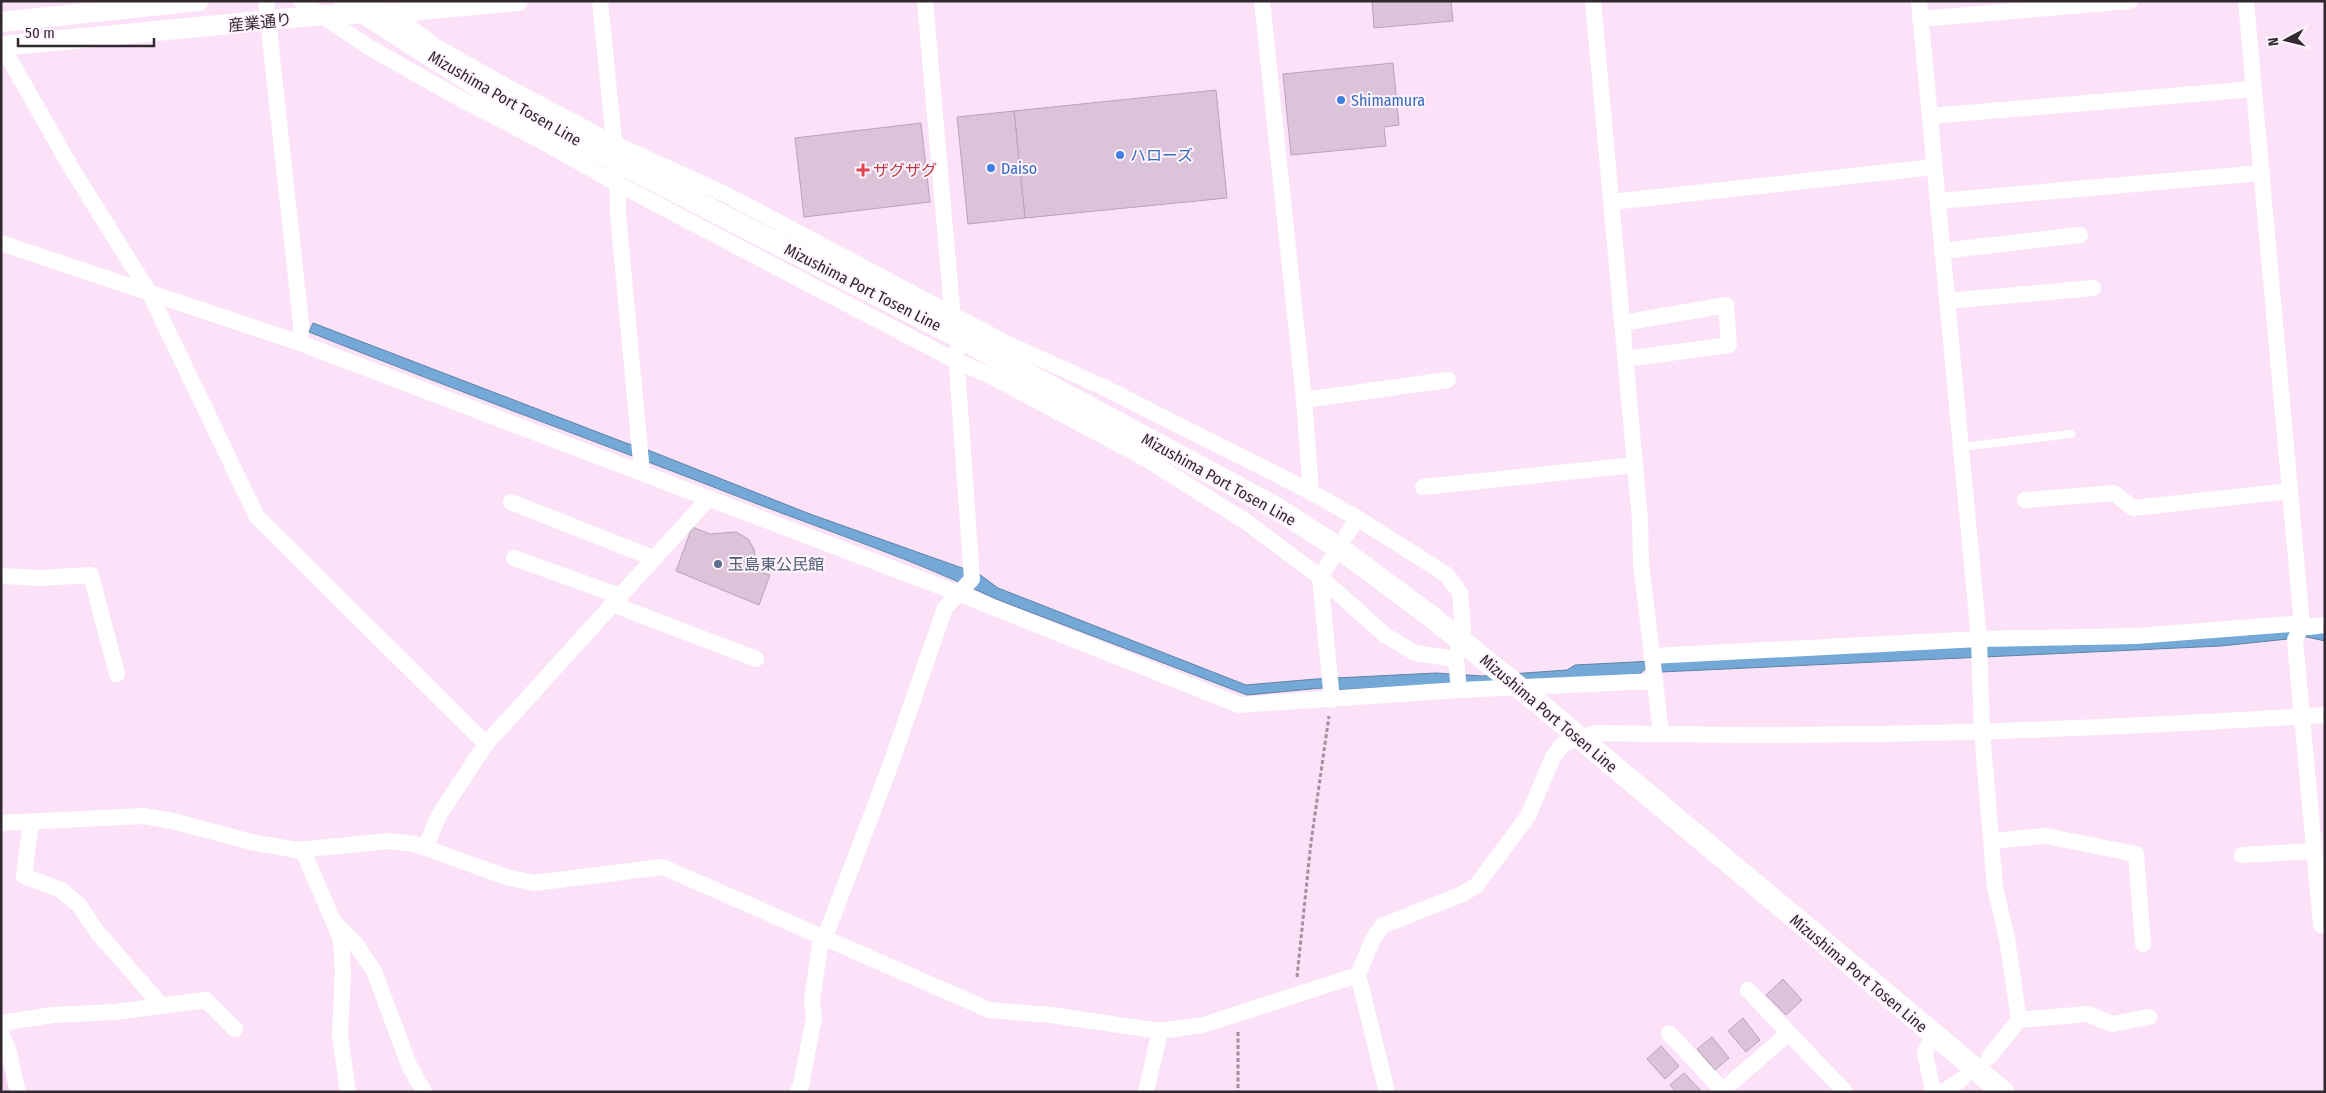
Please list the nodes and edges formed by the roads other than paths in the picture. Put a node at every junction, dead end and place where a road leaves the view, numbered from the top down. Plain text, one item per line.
1 (199, 1) edge
2 (266, 1) edge
3 (302, 1) edge
4 (345, 1) edge
5 (518, 1) edge
6 (600, 1) edge
7 (925, 1) edge
8 (1262, 1) edge
9 (1593, 1) edge
10 (1919, 1) edge
11 (2130, 1) edge
12 (2246, 1) edge
13 (382, 7) edge
14 (322, 16) junction
15 (1920, 19) junction
16 (268, 21) junction
17 (1, 22) edge
18 (1, 45) edge
19 (2254, 89) junction
20 (1930, 116) junction
21 (615, 144) junction
22 (1934, 167) junction
23 (2262, 173) junction
24 (618, 184) junction
25 (1938, 201) junction
26 (1612, 202) junction
27 (2080, 235) dead end
28 (1, 243) edge
29 (1942, 251) junction
30 (2093, 288) dead end
31 (150, 294) junction
32 (1947, 301) junction
33 (1623, 323) junction
34 (953, 324) junction
35 (300, 343) junction
36 (1626, 359) junction
37 (956, 361) junction
38 (1448, 380) dead end
39 (1304, 400) junction
40 (2071, 434) dead end
41 (1961, 447) junction
42 (1635, 466) junction
43 (642, 474) junction
44 (1423, 488) dead end
45 (2290, 491) junction
46 (1311, 492) junction
47 (708, 499) junction
48 (2024, 500) dead end
49 (511, 502) dead end
50 (1357, 518) junction
51 (1347, 534) dead end
52 (514, 558) dead end
53 (653, 558) junction
54 (1330, 560) dead end
55 (1, 576) edge
56 (1320, 577) junction
57 (960, 594) junction
58 (616, 600) junction
59 (2302, 625) junction
60 (2325, 625) edge
61 (1979, 639) junction
62 (1651, 656) junction
63 (756, 659) dead end
64 (1456, 659) junction
65 (117, 674) dead end
66 (1655, 681) junction
67 (1459, 690) junction
68 (1332, 700) junction
69 (2325, 715) edge
70 (2301, 716) junction
71 (1982, 731) junction
72 (1661, 734) junction
73 (486, 744) junction
74 (31, 822) junction
75 (1, 823) edge
76 (1991, 841) junction
77 (425, 848) junction
78 (302, 850) junction
79 (2314, 851) junction
80 (2242, 855) dead end
81 (329, 915) junction
82 (2321, 926) dead end
83 (826, 937) junction
84 (2143, 944) dead end
85 (1358, 975) junction
86 (1748, 990) dead end
87 (161, 1005) junction
88 (2149, 1016) dead end
89 (2019, 1020) junction
90 (1, 1023) edge
91 (235, 1029) dead end
92 (1160, 1031) junction
93 (1, 1033) edge
94 (1668, 1033) dead end
95 (1789, 1033) junction
96 (1933, 1035) junction
97 (1989, 1057) dead end
98 (1962, 1079) dead end
99 (1724, 1091) edge
100 (18, 1092) edge
101 (348, 1092) edge
102 (424, 1092) edge
103 (797, 1092) edge
104 (1146, 1092) edge
105 (1387, 1092) edge
106 (1844, 1092) edge
107 (1933, 1092) edge
108 (1943, 1092) edge
109 (2003, 1092) edge

1 - 17 street
2 - 16 street
3 - 14 street
4 - 34 main road, Mizushima Port Tosen Line
5 - 13 street, 産業通り
6 - 21 street
7 - 34 street
8 - 39 street
9 - 26 street
10 - 15 street
11 - 15 street
12 - 19 street
13 - 14 street, 産業通り
13 - 21 street
14 - 16 street, 産業通り
14 - 24 street
15 - 20 street
16 - 18 street, 産業通り
16 - 35 street
18 - 31 street
19 - 20 street
19 - 23 street
20 - 22 street
21 - 24 street
21 - 34 street
22 - 25 street
22 - 26 street
23 - 25 street
23 - 45 street
24 - 37 street
24 - 43 street
25 - 29 street
26 - 33 street
27 - 29 street
28 - 31 street
29 - 32 street
30 - 32 street
31 - 35 street
31 - 73 street
32 - 41 street
33 - 36 street
33 - 36 street
34 - 37 street
34 - 46 street
34 - 96 main road, Mizushima Port Tosen Line
35 - 43 street
36 - 42 street
37 - 56 street
37 - 57 street
38 - 39 street
39 - 46 street
40 - 41 lane
41 - 61 street
42 - 44 street
42 - 62 street
43 - 47 street
45 - 48 street
45 - 59 street
46 - 50 street
47 - 53 street
47 - 57 street
49 - 53 street
50 - 51 street
50 - 64 street
52 - 58 street
53 - 58 street
54 - 56 street
55 - 65 street
56 - 64 street
56 - 68 street
57 - 68 street
57 - 83 street
58 - 63 street
58 - 73 street
59 - 60 street
59 - 61 street
59 - 70 street
61 - 62 street
61 - 71 street
62 - 66 street
64 - 67 street
66 - 67 street
66 - 72 street
67 - 68 street
69 - 70 street
70 - 71 street
70 - 79 street
71 - 72 street
71 - 76 street
72 - 85 street
73 - 77 street
74 - 75 street
74 - 78 street
74 - 87 street
76 - 84 street
76 - 89 street
77 - 78 street
77 - 83 street
78 - 81 street
79 - 80 street
79 - 82 street
81 - 101 street
81 - 102 street
83 - 92 street
83 - 103 street
85 - 92 street
85 - 105 street
86 - 95 street
87 - 90 street
87 - 91 street
88 - 89 street
89 - 97 street
92 - 104 street
93 - 100 street
94 - 99 street
95 - 99 street
95 - 106 street
96 - 107 street
96 - 109 main road, Mizushima Port Tosen Line
98 - 108 street

